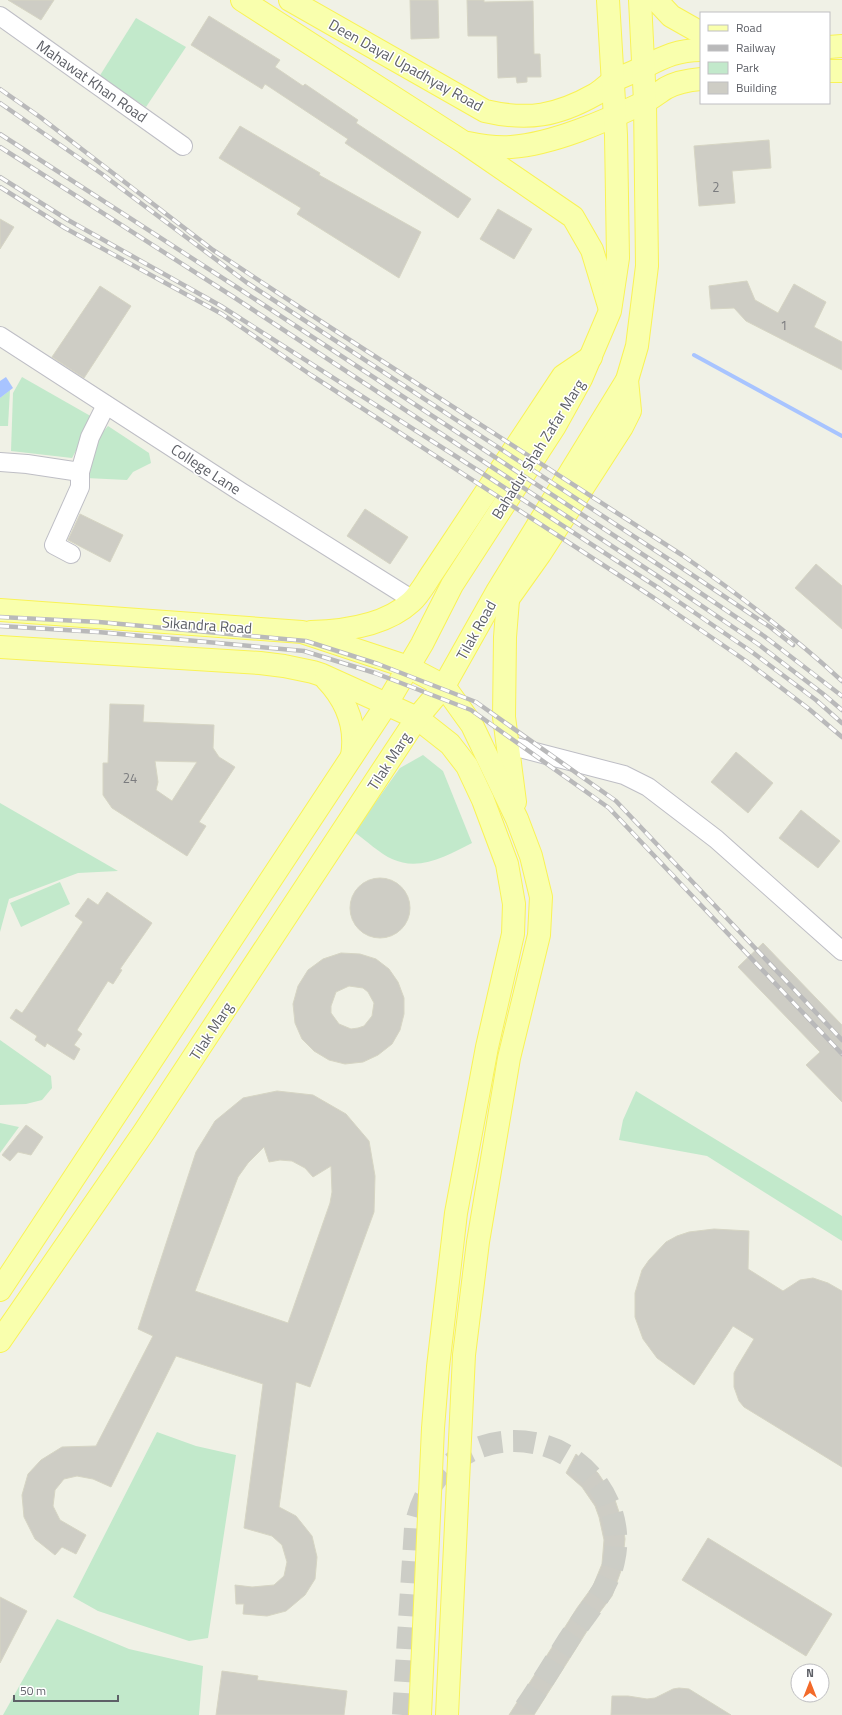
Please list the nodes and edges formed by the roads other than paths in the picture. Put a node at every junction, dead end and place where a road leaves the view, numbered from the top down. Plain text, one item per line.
1 (242, 0) edge
2 (290, 0) edge
3 (608, 0) edge
4 (640, 0) edge
5 (656, 0) edge
6 (0, 16) edge
7 (700, 32) edge
8 (842, 46) edge
9 (830, 47) edge
10 (700, 50) edge
11 (644, 67) junction
12 (830, 71) edge
13 (842, 71) edge
14 (700, 79) edge
15 (613, 81) junction
16 (700, 93) edge
17 (646, 112) junction
18 (615, 116) junction
19 (465, 143) junction
20 (183, 146) dead end
21 (610, 311) junction
22 (0, 336) edge
23 (592, 356) junction
24 (627, 380) junction
25 (106, 405) junction
26 (0, 462) edge
27 (80, 472) junction
28 (71, 554) dead end
29 (433, 572) junction
30 (452, 585) junction
31 (413, 600) junction
32 (508, 600) junction
33 (0, 610) edge
34 (264, 629) junction
35 (302, 632) junction
36 (0, 647) edge
37 (260, 663) junction
38 (408, 667) junction
39 (322, 675) junction
40 (448, 691) junction
41 (386, 705) junction
42 (417, 718) junction
43 (508, 745) junction
44 (352, 756) junction
45 (516, 819) junction
46 (531, 856) junction
47 (506, 861) junction
48 (842, 951) edge
49 (69, 1186) junction
50 (95, 1203) junction
51 (0, 1290) edge
52 (0, 1341) edge
53 (420, 1715) edge
54 (447, 1715) edge

1 - 19 main road, Deen Dayal Upadhyay Road
2 - 15 main road, Deen Dayal Upadhyay Road
3 - 15 main road
4 - 11 main road
5 - 7 main road
6 - 20 street, Mahawat Khan Road
8 - 9 main road
10 - 11 main road, Deen Dayal Upadhyay Road
11 - 15 main road, Deen Dayal Upadhyay Road
11 - 17 main road
12 - 13 main road
14 - 17 main road
15 - 18 main road, Bahadur Shah Zafar Marg
16 - 17 main road
17 - 18 main road
17 - 24 main road
18 - 19 main road
18 - 21 main road, Bahadur Shah Zafar Marg
19 - 21 main road, Deen Dayal Upadhyay Road
21 - 23 main road, Bahadur Shah Zafar Marg
22 - 25 street, College Lane
23 - 29 main road
23 - 30 main road, Bahadur Shah Zafar Marg
24 - 32 main road
24 - 40 main road, Tilak Road
25 - 27 street
25 - 31 street, College Lane
26 - 27 street
27 - 28 street
29 - 30 main road
29 - 31 main road
30 - 38 main road
31 - 35 main road
32 - 40 main road
32 - 43 main road
33 - 34 main road, Sikandra Road
34 - 35 main road, Sikandra Road
34 - 37 main road
35 - 38 main road, Sikandra Road
36 - 37 main road
37 - 39 main road
38 - 40 main road, Sikandra Road
38 - 41 main road
39 - 41 main road
39 - 44 main road
40 - 42 main road, Tilak Marg
40 - 45 main road
41 - 42 main road
41 - 44 main road
42 - 47 main road
42 - 50 main road, Tilak Marg
43 - 45 main road
43 - 48 street
44 - 49 main road
45 - 46 main road
46 - 47 main road
46 - 54 main road
47 - 53 main road
49 - 50 main road
49 - 51 main road
50 - 52 main road, Tilak Marg

